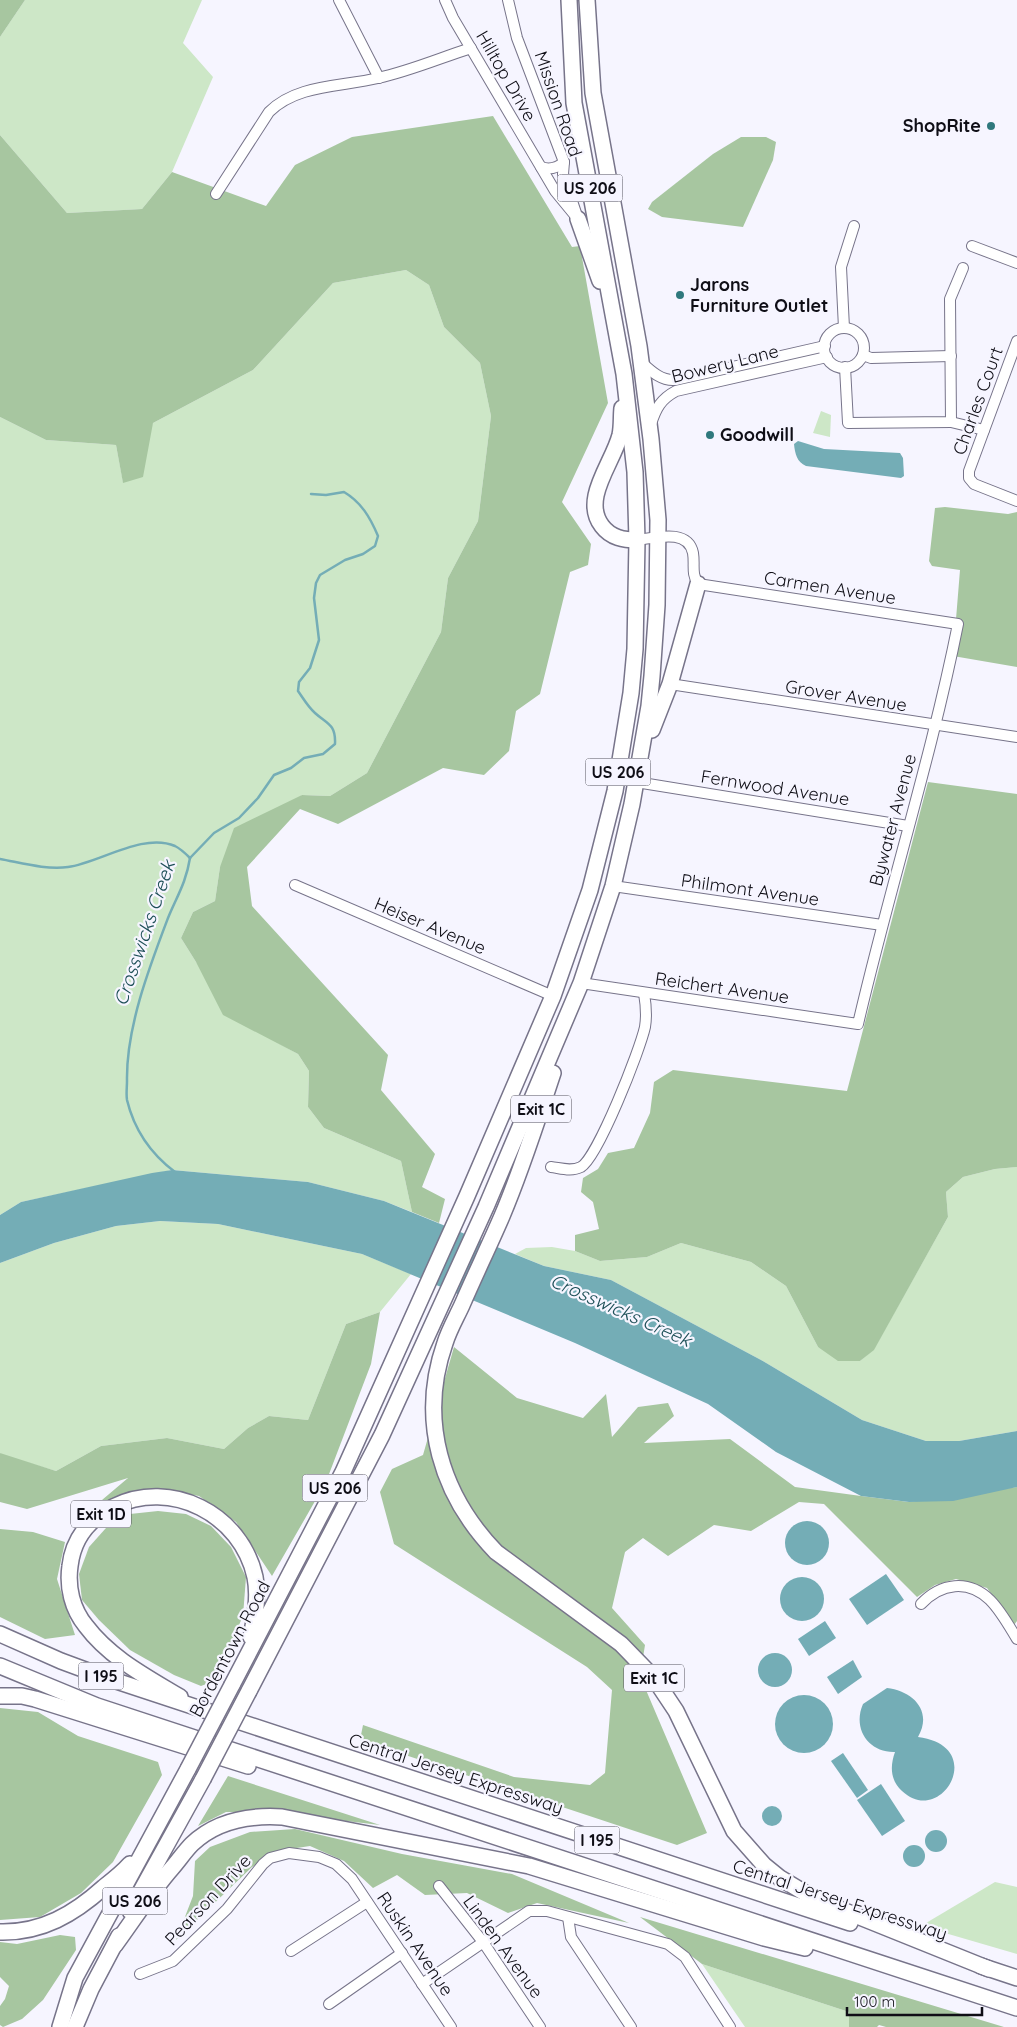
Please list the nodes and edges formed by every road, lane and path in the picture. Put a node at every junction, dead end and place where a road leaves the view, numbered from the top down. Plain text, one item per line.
1 (339, 0) edge
2 (444, 0) edge
3 (508, 0) edge
4 (569, 0) edge
5 (587, 0) edge
6 (471, 48) junction
7 (379, 78) junction
8 (564, 162) junction
9 (541, 167) junction
10 (216, 194) dead end
11 (578, 219) junction
12 (854, 226) dead end
13 (972, 246) dead end
14 (1017, 263) edge
15 (963, 268) dead end
16 (615, 324) junction
17 (844, 328) junction
18 (1017, 341) edge
19 (826, 351) junction
20 (863, 355) junction
21 (951, 356) junction
22 (641, 362) junction
23 (845, 367) junction
24 (624, 374) junction
25 (951, 422) junction
26 (649, 427) junction
27 (984, 430) junction
28 (1017, 500) edge
29 (657, 537) junction
30 (637, 540) junction
31 (698, 584) junction
32 (958, 624) joint
33 (670, 684) junction
34 (934, 726) junction
35 (1017, 738) edge
36 (641, 757) junction
37 (636, 782) junction
38 (908, 826) junction
39 (295, 885) dead end
40 (613, 886) junction
41 (882, 925) junction
42 (581, 983) junction
43 (644, 993) junction
44 (553, 996) junction
45 (574, 1001) junction
46 (858, 1024) joint
47 (550, 1167) dead end
48 (921, 1604) dead end
49 (0, 1634) edge
50 (1017, 1639) edge
51 (248, 1653) junction
52 (0, 1666) edge
53 (0, 1696) edge
54 (205, 1712) junction
55 (452, 1822) junction
56 (143, 1850) junction
57 (352, 1880) joint
58 (439, 1886) dead end
59 (368, 1902) junction
60 (568, 1917) junction
61 (0, 1932) edge
62 (483, 1942) junction
63 (115, 1946) junction
64 (291, 1951) dead end
65 (402, 1953) junction
66 (989, 1969) junction
67 (140, 1974) dead end
68 (1017, 1978) edge
69 (934, 1981) junction
70 (422, 1984) junction
71 (329, 2004) dead end
72 (1017, 2008) edge
73 (60, 2027) edge
74 (75, 2027) edge
75 (451, 2027) edge
76 (540, 2027) edge
77 (631, 2027) edge
78 (730, 2027) edge

1 - 7 street
2 - 6 street, Hilltop Drive
3 - 8 street, Mission Road
4 - 16 highway, US 206
5 - 22 highway, US 206
6 - 7 street
6 - 9 street, Hilltop Drive
7 - 10 street
8 - 9 street
8 - 11 street, Mission Road
9 - 11 street, Hilltop Drive
11 - 16 highway
12 - 17 street
13 - 14 street
15 - 21 street
16 - 24 highway, US 206
17 - 19 street
17 - 20 street
18 - 27 street, Charles Court
19 - 22 street, Bowery Lane
19 - 23 street
19 - 26 street, Bowery Lane
20 - 21 street
20 - 23 street
21 - 25 street
22 - 26 highway, US 206
23 - 25 street
24 - 30 highway, US 206
24 - 30 highway
25 - 27 street
26 - 29 highway, US 206
27 - 28 street, Charles Court
29 - 30 street
29 - 31 street
29 - 36 highway, US 206
30 - 44 highway, US 206
31 - 32 street, Carmen Avenue
31 - 33 highway
32 - 34 street, Bywater Avenue
33 - 34 street, Grover Avenue
33 - 36 highway
34 - 35 street, Grover Avenue
34 - 38 street, Bywater Avenue
36 - 37 highway, US 206
37 - 38 street, Fernwood Avenue
37 - 40 highway, US 206
38 - 41 street, Bywater Avenue
39 - 44 street, Heiser Avenue
40 - 41 street, Philmont Avenue
40 - 42 highway, US 206
41 - 46 street, Bywater Avenue
42 - 43 street, Reichert Avenue
42 - 45 highway, US 206
43 - 46 street, Reichert Avenue
43 - 47 street
44 - 51 highway, Bordentown Road / US 206
45 - 63 highway, Bordentown Road / US 206, bridge
45 - 66 highway, Exit 1C
48 - 50 street
49 - 54 highway, Central Jersey Expressway / I 195
51 - 54 highway, Exit 1D
51 - 56 highway, Bordentown Road / US 206, bridge
52 - 55 highway, I 195
53 - 55 highway
54 - 66 highway, Central Jersey Expressway / I 195
55 - 69 highway, I 195
56 - 61 highway
56 - 73 highway, Bordentown Road
57 - 59 street, Ruskin Avenue
57 - 67 street, Pearson Drive
58 - 62 street, Linden Avenue
59 - 64 street
59 - 65 street, Ruskin Avenue
60 - 62 street
60 - 77 street
60 - 78 street
62 - 70 street
62 - 76 street, Linden Avenue
63 - 69 highway
63 - 74 highway, Bordentown Road / US 206
65 - 70 street, Ruskin Avenue
65 - 71 street
66 - 68 highway, Central Jersey Expressway / I 195
69 - 72 highway, I 195
70 - 75 street, Ruskin Avenue

